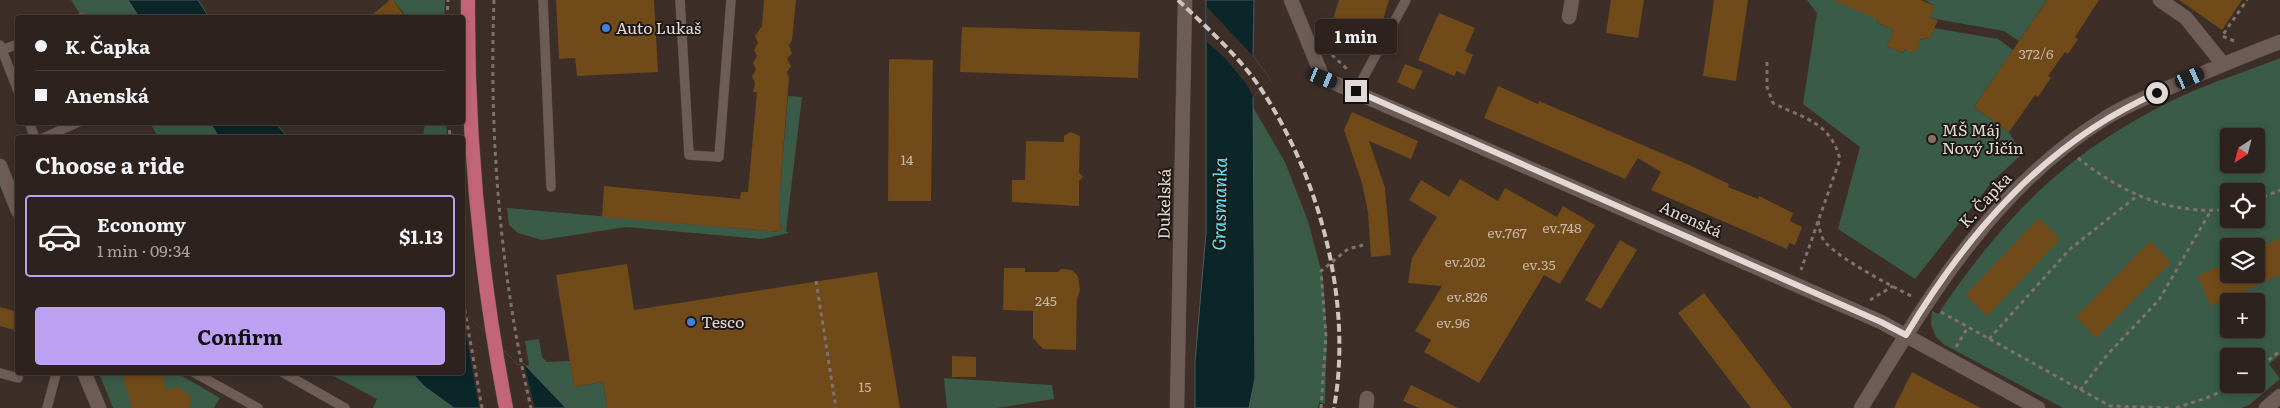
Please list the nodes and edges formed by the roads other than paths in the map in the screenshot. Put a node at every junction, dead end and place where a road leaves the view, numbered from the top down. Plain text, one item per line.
1 (468, 0) edge
2 (543, 0) edge
3 (680, 0) edge
4 (731, 0) edge
5 (1185, 0) edge
6 (1291, 0) edge
7 (1406, 0) edge
8 (1572, 0) edge
9 (2160, 0) edge
10 (1569, 17) dead end
11 (2280, 42) edge
12 (15, 45) edge
13 (1, 48) edge
14 (2223, 64) junction
15 (15, 83) edge
16 (1356, 91) junction
17 (72, 125) edge
18 (50, 135) edge
19 (0, 166) edge
20 (551, 186) dead end
21 (15, 203) edge
22 (1906, 335) junction
23 (0, 373) edge
24 (18, 375) edge
25 (56, 375) edge
26 (85, 375) edge
27 (198, 375) edge
28 (287, 375) edge
29 (2280, 396) edge
30 (47, 408) edge
31 (99, 408) edge
32 (258, 408) edge
33 (346, 408) edge
34 (506, 408) edge
35 (1178, 408) edge
36 (1861, 408) edge
37 (2038, 408) edge
38 (2266, 408) edge

1 - 34 main road
2 - 20 lane
3 - 4 lane
5 - 35 street, Dukelská
6 - 16 street, Anenská
7 - 16 lane
8 - 10 street
9 - 14 street
11 - 14 street, K. Čapka
12 - 13 lane
13 - 15 lane
14 - 22 street, K. Čapka
16 - 22 street, Anenská
17 - 18 lane
19 - 21 street
22 - 36 street, K. Čapka
22 - 37 street, Anenská
23 - 24 lane
25 - 30 lane
26 - 31 street
27 - 32 lane
28 - 33 lane
29 - 38 street

